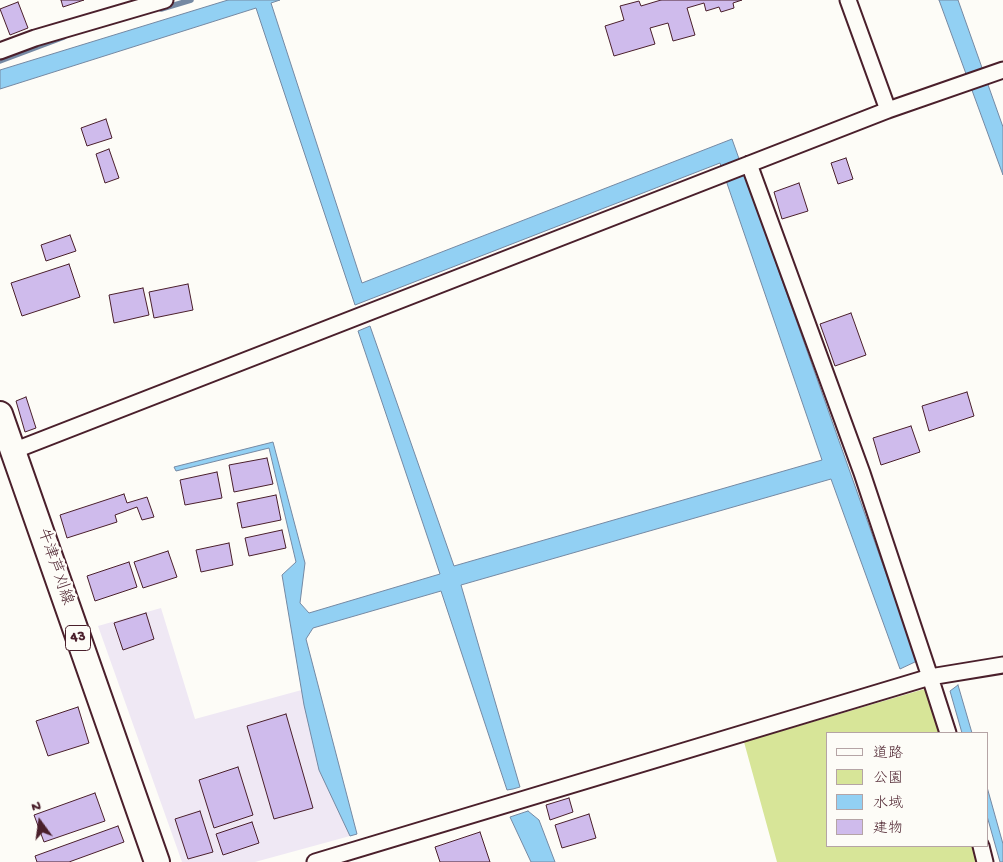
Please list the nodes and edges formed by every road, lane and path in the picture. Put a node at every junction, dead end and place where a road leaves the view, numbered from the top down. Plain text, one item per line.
1 (166, 0) edge
2 (848, 0) edge
3 (0, 51) edge
4 (1003, 70) edge
5 (888, 110) junction
6 (749, 164) junction
7 (0, 414) edge
8 (13, 451) junction
9 (1003, 665) edge
10 (930, 677) junction
11 (948, 732) edge
12 (981, 847) edge
13 (157, 862) edge
14 (315, 862) edge
15 (985, 862) edge

1 - 3 street
2 - 5 street
4 - 5 street
5 - 6 street
6 - 8 street
6 - 10 street
7 - 8 main road, 牛津芦刈線 / 43
8 - 13 main road, 牛津芦刈線 / 43
9 - 10 street
10 - 11 street
10 - 14 street
12 - 15 street

